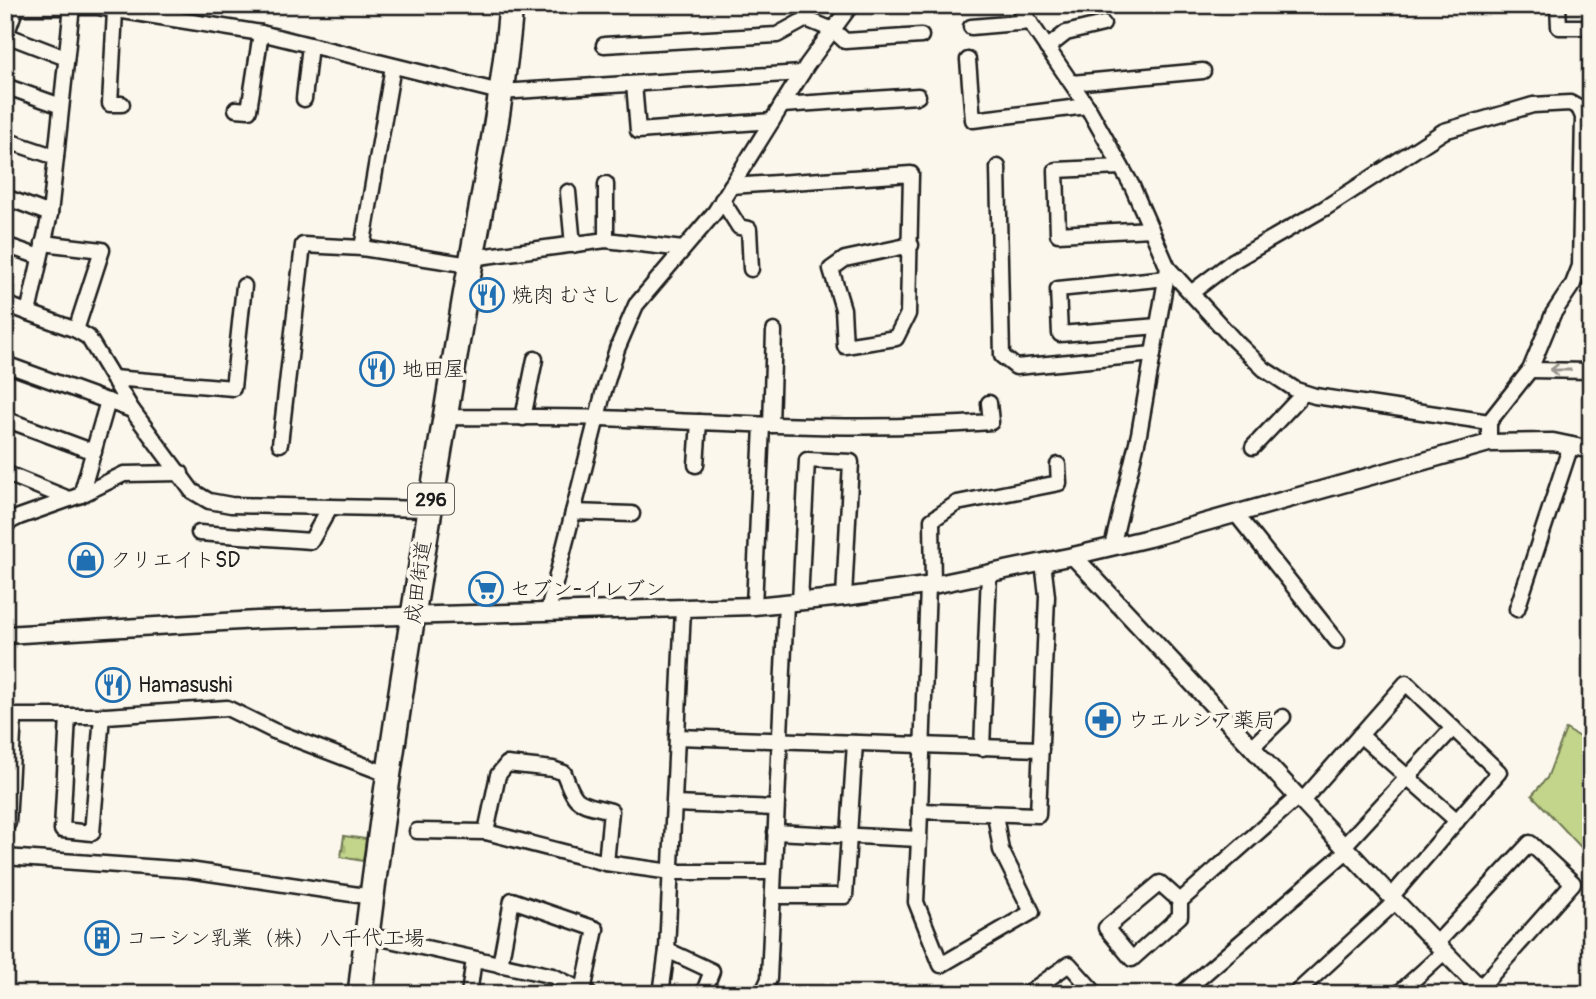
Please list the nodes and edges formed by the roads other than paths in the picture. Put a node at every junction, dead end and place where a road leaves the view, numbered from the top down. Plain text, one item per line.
1 (511, 5) edge
2 (851, 5) edge
3 (1018, 5) edge
4 (1558, 5) edge
5 (40, 6) edge
6 (72, 6) edge
7 (11, 7) edge
8 (115, 11) junction
9 (1030, 22) junction
10 (1103, 24) dead end
11 (971, 27) dead end
12 (1580, 27) dead end
13 (833, 30) junction
14 (261, 33) junction
15 (921, 36) dead end
16 (6, 37) edge
17 (310, 45) junction
18 (604, 46) dead end
19 (1046, 48) junction
20 (66, 58) junction
21 (968, 60) dead end
22 (393, 66) junction
23 (1203, 71) dead end
24 (802, 73) junction
25 (634, 83) junction
26 (1072, 83) junction
27 (5, 86) edge
28 (500, 92) junction
29 (918, 96) dead end
30 (304, 99) dead end
31 (122, 104) dead end
32 (782, 105) junction
33 (61, 106) junction
34 (1087, 106) junction
35 (236, 109) dead end
36 (772, 121) junction
37 (5, 140) edge
38 (56, 157) junction
39 (998, 167) dead end
40 (1121, 167) junction
41 (606, 184) dead end
42 (731, 186) junction
43 (568, 192) dead end
44 (5, 197) edge
45 (722, 200) junction
46 (50, 214) junction
47 (1151, 229) junction
48 (606, 240) junction
49 (5, 245) edge
50 (573, 245) junction
51 (911, 245) junction
52 (362, 248) junction
53 (683, 249) junction
54 (42, 250) junction
55 (471, 261) junction
56 (751, 269) dead end
57 (1167, 273) junction
58 (244, 286) dead end
59 (1191, 293) junction
60 (5, 304) edge
61 (28, 313) junction
62 (1158, 326) junction
63 (76, 330) junction
64 (774, 331) dead end
65 (1153, 354) junction
66 (535, 359) dead end
67 (5, 364) edge
68 (1530, 370) junction
69 (1591, 370) edge
70 (113, 377) junction
71 (1304, 393) junction
72 (108, 401) junction
73 (989, 403) dead end
74 (131, 410) junction
75 (446, 417) junction
76 (523, 418) junction
77 (597, 418) junction
78 (5, 419) edge
79 (699, 422) junction
80 (1489, 422) junction
81 (767, 425) junction
82 (1489, 443) junction
83 (281, 444) dead end
84 (1571, 445) junction
85 (1253, 447) dead end
86 (1591, 450) edge
87 (94, 452) junction
88 (696, 465) dead end
89 (1058, 465) dead end
90 (5, 473) edge
91 (181, 474) junction
92 (75, 497) junction
93 (330, 507) junction
94 (429, 509) junction
95 (573, 512) junction
96 (632, 514) dead end
97 (1236, 514) junction
98 (5, 524) edge
99 (199, 533) dead end
100 (1112, 547) junction
101 (1073, 556) junction
102 (1043, 562) junction
103 (989, 573) junction
104 (931, 585) junction
105 (844, 597) junction
106 (793, 603) junction
107 (754, 606) junction
108 (683, 609) junction
109 (1517, 609) dead end
110 (548, 611) junction
111 (414, 616) junction
112 (5, 635) edge
113 (1337, 641) dead end
114 (10, 716) edge
115 (68, 716) junction
116 (102, 716) junction
117 (1283, 717) dead end
118 (1453, 727) junction
119 (1360, 735) junction
120 (677, 737) junction
121 (779, 740) junction
122 (855, 743) junction
123 (923, 746) junction
124 (1253, 746) junction
125 (982, 748) junction
126 (1041, 749) junction
127 (387, 774) junction
128 (1408, 778) junction
129 (1301, 798) junction
130 (674, 804) junction
131 (776, 808) junction
132 (920, 811) junction
133 (995, 814) junction
134 (1457, 821) junction
135 (8, 823) dead end
136 (418, 831) dead end
137 (486, 832) junction
138 (775, 832) junction
139 (849, 835) junction
140 (919, 839) junction
141 (1346, 848) junction
142 (5, 858) edge
143 (606, 863) junction
144 (671, 872) junction
145 (774, 872) junction
146 (772, 896) junction
147 (372, 897) junction
148 (1393, 900) junction
149 (1180, 901) junction
150 (367, 935) junction
151 (1440, 948) junction
152 (667, 950) junction
153 (474, 959) junction
154 (500, 965) junction
155 (1483, 991) edge
156 (586, 992) edge
157 (360, 994) edge
158 (468, 994) edge
159 (660, 994) edge
160 (703, 994) edge
161 (762, 994) edge
162 (1027, 994) edge
163 (1096, 994) edge
164 (1181, 994) edge
165 (1295, 994) edge
166 (1398, 994) edge

1 - 28 highway, 成田街道 / 296
2 - 13 street
3 - 9 street
4 - 12 street
5 - 6 street
5 - 7 street
6 - 8 street
6 - 20 street
7 - 16 street
8 - 14 street
8 - 31 street
9 - 11 street
9 - 19 street
10 - 19 street
13 - 15 street
13 - 18 street
13 - 24 street
14 - 17 street
14 - 35 street
16 - 20 street
17 - 22 street
17 - 30 street
19 - 26 street
20 - 33 street
21 - 34 street
22 - 28 street
22 - 52 street
23 - 26 street
24 - 25 street
24 - 32 street
25 - 28 street
25 - 36 street
26 - 34 street
27 - 33 street
28 - 55 highway, 成田街道 / 296
29 - 32 street
32 - 36 street
33 - 38 street
34 - 40 street
36 - 42 street
37 - 38 street
38 - 46 street
39 - 65 street
40 - 47 street
40 - 47 street
41 - 48 street
42 - 45 street
42 - 51 street
43 - 50 street
44 - 46 street
45 - 53 street
45 - 56 street
46 - 54 street
47 - 57 street
48 - 50 street
48 - 53 street
49 - 54 street
50 - 55 street
51 - 51 street
52 - 55 street
52 - 83 street
53 - 77 street
54 - 61 street
54 - 63 street
55 - 75 highway, 成田街道 / 296
57 - 59 street
57 - 62 street
57 - 62 street
58 - 70 street
59 - 68 street
59 - 71 street
60 - 61 street
61 - 63 street
62 - 65 street
63 - 70 street
64 - 81 street
65 - 100 street
66 - 76 street
67 - 72 street
69 -> 68 street
68 - 80 street
70 - 74 street
71 - 80 street
71 - 85 street
72 - 74 street
72 - 87 street
73 - 81 street
74 - 91 street
75 - 76 street
75 - 94 highway, 成田街道 / 296
76 - 77 street
77 - 79 street
77 - 95 street
78 - 87 street
79 - 81 street
79 - 88 street
80 - 82 street
81 - 107 street
82 - 84 street
82 - 97 street
84 - 86 street
84 - 109 street
87 - 92 street
89 - 104 street
90 - 92 street
91 - 92 street
91 - 93 street
92 - 98 street
93 - 94 street
93 - 99 street
94 - 111 highway, 成田街道 / 296
95 - 96 street
95 - 110 street
97 - 100 street
97 - 113 street
100 - 101 street
101 - 102 street
101 - 124 street
102 - 103 street
102 - 126 street
103 - 104 street
103 - 125 street
104 - 105 street
104 - 123 street
105 - 106 street
105 - 106 street
106 - 107 street
106 - 121 street
107 - 108 street
108 - 110 street
108 - 120 street
110 - 111 street
111 - 112 street
111 - 127 highway, 成田街道 / 296
114 - 115 street
114 - 135 street
115 - 116 street
115 - 116 street
116 - 127 street
117 - 124 street
118 - 119 street
118 - 128 street
118 - 134 street
119 - 128 street
119 - 129 street
120 - 121 street
120 - 130 street
121 - 122 street
121 - 131 street
122 - 123 street
122 - 139 street
123 - 125 street
123 - 132 street
124 - 129 street
125 - 126 street
126 - 133 street
127 - 147 highway, 成田街道 / 296
128 - 134 street
128 - 141 street
129 - 141 street
129 - 149 street
130 - 131 street
130 - 144 street
131 - 138 street
132 - 133 street
132 - 140 street
133 - 140 street
134 - 148 street
136 - 137 street
137 - 143 street
137 - 143 street
138 - 139 street
138 - 145 street
139 - 140 street
139 - 146 street
141 - 148 street
141 - 164 street
142 - 147 street
143 - 144 street
144 - 145 street
144 - 152 street
145 - 146 street
146 - 161 street
147 - 150 highway, 成田街道 / 296
148 - 151 street
148 - 165 street
149 - 149 street
150 - 153 street
150 - 157 highway, 成田街道 / 296
151 - 155 street
151 - 155 street
151 - 166 street
152 - 159 street
152 - 160 street
153 - 154 street
153 - 158 street
154 - 156 street
154 - 156 street
162 - 163 street

